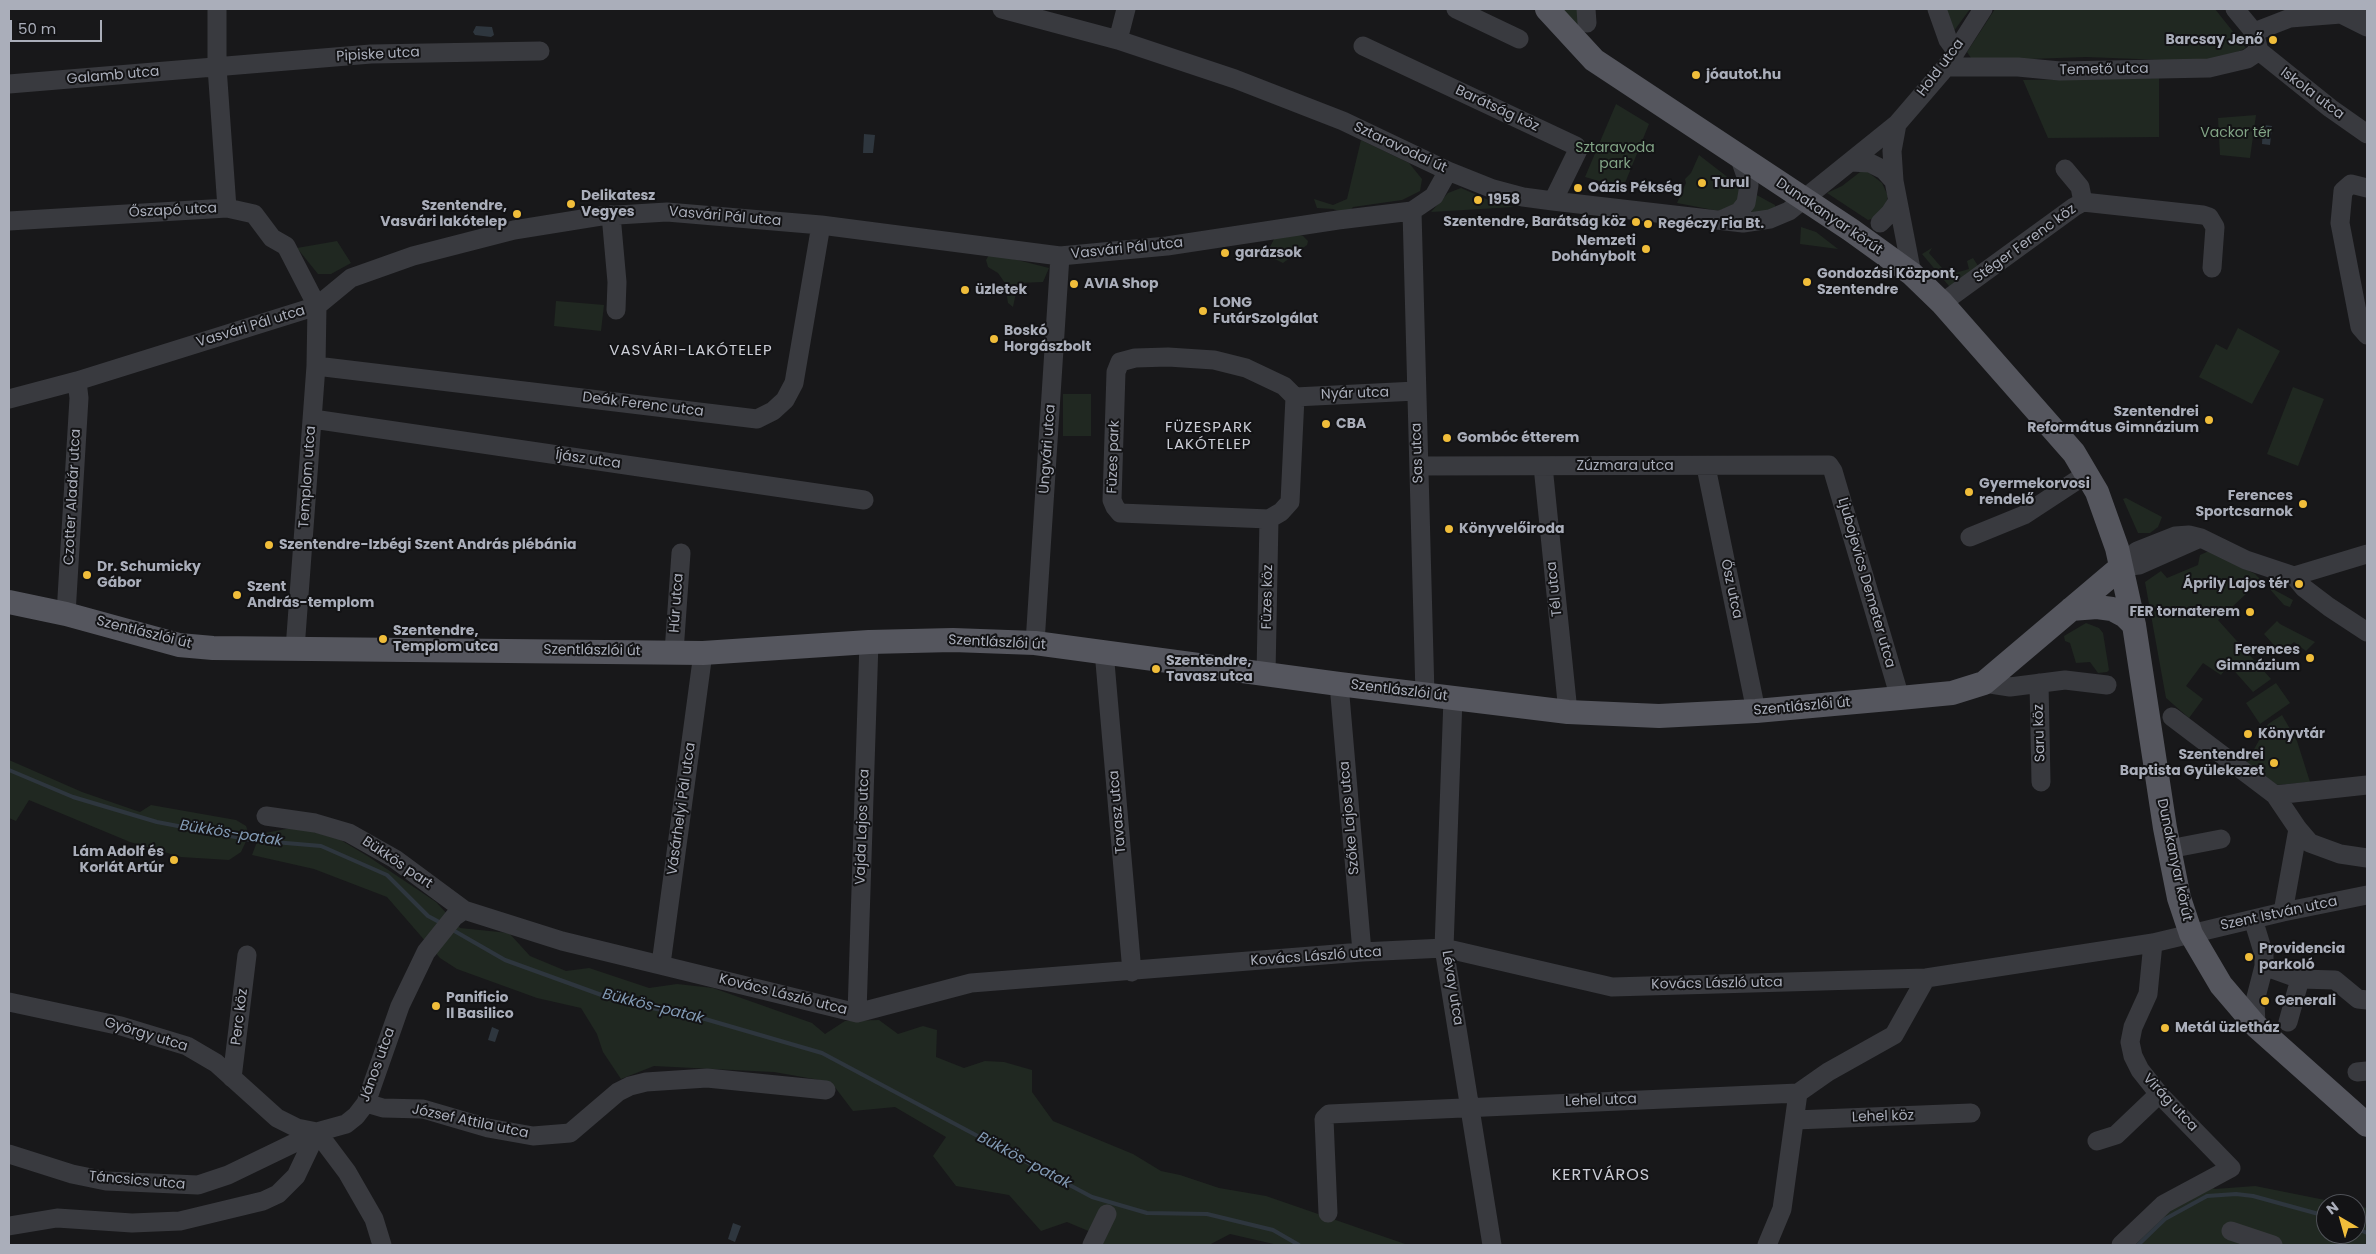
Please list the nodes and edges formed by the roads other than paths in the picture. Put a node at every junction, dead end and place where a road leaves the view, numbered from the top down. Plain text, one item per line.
1 (217, 9) edge
2 (1002, 9) edge
3 (1126, 9) edge
4 (1456, 9) edge
5 (1546, 9) edge
6 (1937, 9) edge
7 (1983, 9) edge
8 (2235, 9) edge
9 (2360, 9) edge
10 (2288, 14) edge
11 (2342, 14) junction
12 (2367, 27) edge
13 (2254, 32) junction
14 (1519, 38) dead end
15 (1118, 40) junction
16 (1363, 46) dead end
17 (540, 51) dead end
18 (1956, 51) junction
19 (2259, 51) junction
20 (217, 67) junction
21 (1946, 67) junction
22 (9, 84) edge
23 (1897, 124) junction
24 (2367, 134) edge
25 (1740, 159) junction
26 (1851, 162) junction
27 (2065, 168) dead end
28 (1448, 171) junction
29 (1894, 181) junction
30 (2367, 188) edge
31 (1805, 200) junction
32 (1553, 201) junction
33 (1897, 202) junction
34 (2083, 202) junction
35 (227, 208) junction
36 (1412, 211) junction
37 (611, 215) junction
38 (1721, 220) junction
39 (9, 221) edge
40 (1880, 222) dead end
41 (821, 225) junction
42 (1060, 256) junction
43 (2212, 268) dead end
44 (1912, 274) junction
45 (1942, 303) junction
46 (317, 306) junction
47 (616, 310) dead end
48 (2367, 335) edge
49 (316, 366) junction
50 (77, 381) junction
51 (1416, 392) junction
52 (1295, 397) junction
53 (9, 399) edge
54 (313, 419) junction
55 (1418, 466) junction
56 (1543, 466) junction
57 (1706, 467) junction
58 (1832, 467) joint
59 (2088, 473) junction
60 (864, 500) dead end
61 (1269, 519) junction
62 (1970, 537) dead end
63 (681, 553) dead end
64 (2367, 554) edge
65 (2121, 567) junction
66 (2294, 576) junction
67 (9, 602) edge
68 (2071, 608) junction
69 (66, 614) junction
70 (2134, 625) junction
71 (2367, 632) edge
72 (870, 642) junction
73 (1035, 643) junction
74 (295, 649) junction
75 (1104, 651) junction
76 (674, 652) junction
77 (703, 653) junction
78 (1266, 674) junction
79 (1984, 683) junction
80 (2039, 683) junction
81 (1339, 684) junction
82 (2107, 685) dead end
83 (1425, 695) junction
84 (1453, 698) junction
85 (1900, 698) junction
86 (1756, 711) junction
87 (1568, 712) junction
88 (2172, 717) dead end
89 (2042, 782) dead end
90 (2367, 785) edge
91 (2275, 795) junction
92 (266, 816) dead end
93 (2298, 829) junction
94 (2221, 839) dead end
95 (2169, 849) junction
96 (2367, 858) edge
97 (2367, 896) edge
98 (2283, 912) junction
99 (459, 914) junction
100 (2253, 919) junction
101 (2191, 934) junction
102 (2153, 942) junction
103 (1444, 948) junction
104 (1362, 952) junction
105 (247, 955) dead end
106 (661, 964) junction
107 (2264, 966) junction
108 (1132, 972) junction
109 (1926, 978) junction
110 (2300, 979) junction
111 (2367, 1000) edge
112 (9, 1002) edge
113 (858, 1013) junction
114 (2288, 1022) dead end
115 (2256, 1026) junction
116 (232, 1078) junction
117 (826, 1090) dead end
118 (1798, 1093) junction
119 (2159, 1094) junction
120 (366, 1103) junction
121 (1471, 1106) junction
122 (1971, 1113) dead end
123 (1795, 1120) junction
124 (2367, 1125) edge
125 (317, 1132) junction
126 (2097, 1141) dead end
127 (9, 1154) edge
128 (1328, 1213) dead end
129 (1107, 1214) dead end
130 (9, 1226) edge
131 (2231, 1231) dead end
132 (382, 1245) edge
133 (1092, 1245) edge
134 (1492, 1245) edge
135 (1767, 1245) edge
136 (2121, 1245) edge
137 (2273, 1245) edge

1 - 20 street
2 - 15 street, Sztaravodai út
3 - 15 street
4 - 14 street
5 - 25 main road, Dunakanyar körút
6 - 18 street
7 - 18 street, Hold utca
8 - 13 street
9 - 11 street
10 - 11 street
10 - 13 street
11 - 12 street
13 - 19 street
15 - 28 street, Sztaravodai út
16 - 32 street, Barátság köz
17 - 20 street, Pipiske utca
18 - 21 street, Hold utca
19 - 21 street, Temető utca
19 - 24 street, Iskola utca
20 - 22 street, Galamb utca
20 - 35 street
21 - 23 street, Hold utca
23 - 26 street, Hold utca
23 - 29 street
25 - 31 main road, Dunakanyar körút
25 - 38 street
26 - 29 street
26 - 31 street, Hold utca
27 - 34 street
28 - 32 street, Sztaravodai út
28 - 36 street, Vasvári Pál utca
29 - 33 street
30 - 48 street
31 - 38 street, Sztaravodai út
31 - 44 main road, Dunakanyar körút
32 - 38 street, Sztaravodai út
33 - 40 street
33 - 44 street
34 - 43 street, Stéger Ferenc köz
34 - 45 street, Stéger Ferenc köz
35 - 39 street, Őszapó utca
35 - 46 street, Őszapó utca
36 - 42 street, Vasvári Pál utca
36 - 51 street, Sas utca
37 - 41 street, Vasvári Pál utca
37 - 46 street, Vasvári Pál utca
37 - 47 street
41 - 42 street, Vasvári Pál utca
41 - 49 street, Deák Ferenc utca
42 - 73 street, Ungvári utca
44 - 45 main road, Dunakanyar körút
45 - 59 main road, Dunakanyar körút
46 - 49 street, Templom utca
46 - 50 street, Vasvári Pál utca
49 - 54 street, Templom utca
50 - 53 street, Vasvári Pál utca
50 - 69 street, Czotter Aladár utca
51 - 52 street, Nyár utca
51 - 55 street, Sas utca
52 - 61 street
52 - 61 street, Füzes park
54 - 60 street, Íjász utca
54 - 74 street, Templom utca
55 - 56 street, Zúzmara utca
55 - 83 street, Sas utca
56 - 57 street, Zúzmara utca
56 - 87 street, Tél utca
57 - 58 street, Zúzmara utca
57 - 86 street, Ősz utca
58 - 85 street, Ljubojevics Demeter utca
59 - 62 street
59 - 65 main road, Dunakanyar körút
61 - 78 street, Füzes köz
63 - 76 street, Húr utca
64 - 66 street
65 - 66 street
65 - 68 main road, Szentlászlói út
65 - 70 main road, Dunakanyar körút
66 - 71 street
67 - 69 main road, Szentlászlói út
68 - 70 main road
68 - 79 main road, Szentlászlói út
69 - 74 main road, Szentlászlói út
70 - 95 main road, Dunakanyar körút
72 - 73 main road, Szentlászlói út
72 - 77 main road, Szentlászlói út
72 - 113 street, Vajda Lajos utca
73 - 75 main road, Szentlászlói út
74 - 76 main road, Szentlászlói út
75 - 78 main road, Szentlászlói út
75 - 108 street, Tavasz utca
76 - 77 main road, Szentlászlói út
77 - 106 street, Vásárhelyi Pál utca
78 - 81 main road, Szentlászlói út
79 - 80 street, Szentlászlói út
79 - 85 main road, Szentlászlói út
80 - 82 street, Szentlászlói út
80 - 89 street, Saru köz
81 - 83 main road, Szentlászlói út
81 - 104 street, Szőke Lajos utca
83 - 84 main road, Szentlászlói út
84 - 87 main road, Szentlászlói út
84 - 103 street, Lévay utca
85 - 86 main road, Szentlászlói út
86 - 87 main road, Szentlászlói út
88 - 91 street
90 - 91 street
91 - 93 street
92 - 99 street, Bükkös part
93 - 96 street
93 - 98 street
94 - 95 street
95 - 101 main road, Dunakanyar körút
97 - 98 street, Szent István utca
98 - 100 street, Szent István utca
99 - 106 street, Kovács László utca
99 - 120 street, János utca
100 - 101 street, Szent István utca
100 - 107 street
101 - 102 street, Kovács László utca
101 - 115 main road, Dunakanyar körút
102 - 109 street, Kovács László utca
102 - 119 street, Virág utca
103 - 104 street, Kovács László utca
103 - 109 street, Kovács László utca
103 - 121 street, Lévay utca
104 - 108 street, Kovács László utca
105 - 116 street, Perc köz
106 - 113 street, Kovács László utca
107 - 110 street
107 - 115 street
108 - 113 street, Kovács László utca
109 - 118 street
110 - 111 street
110 - 114 street
112 - 116 street, György utca
115 - 124 main road, Dunakanyar körút
116 - 125 street, György utca
117 - 120 street, József Attila utca
118 - 121 street, Lehel utca
118 - 123 street
119 - 126 street
119 - 136 street, Virág utca
120 - 125 street, János utca
121 - 128 street, Lehel utca
121 - 134 street, Lévay utca
122 - 123 street, Lehel köz
123 - 135 street
125 - 127 street, Táncsics utca
125 - 130 street
125 - 132 street
129 - 133 street
131 - 137 street

